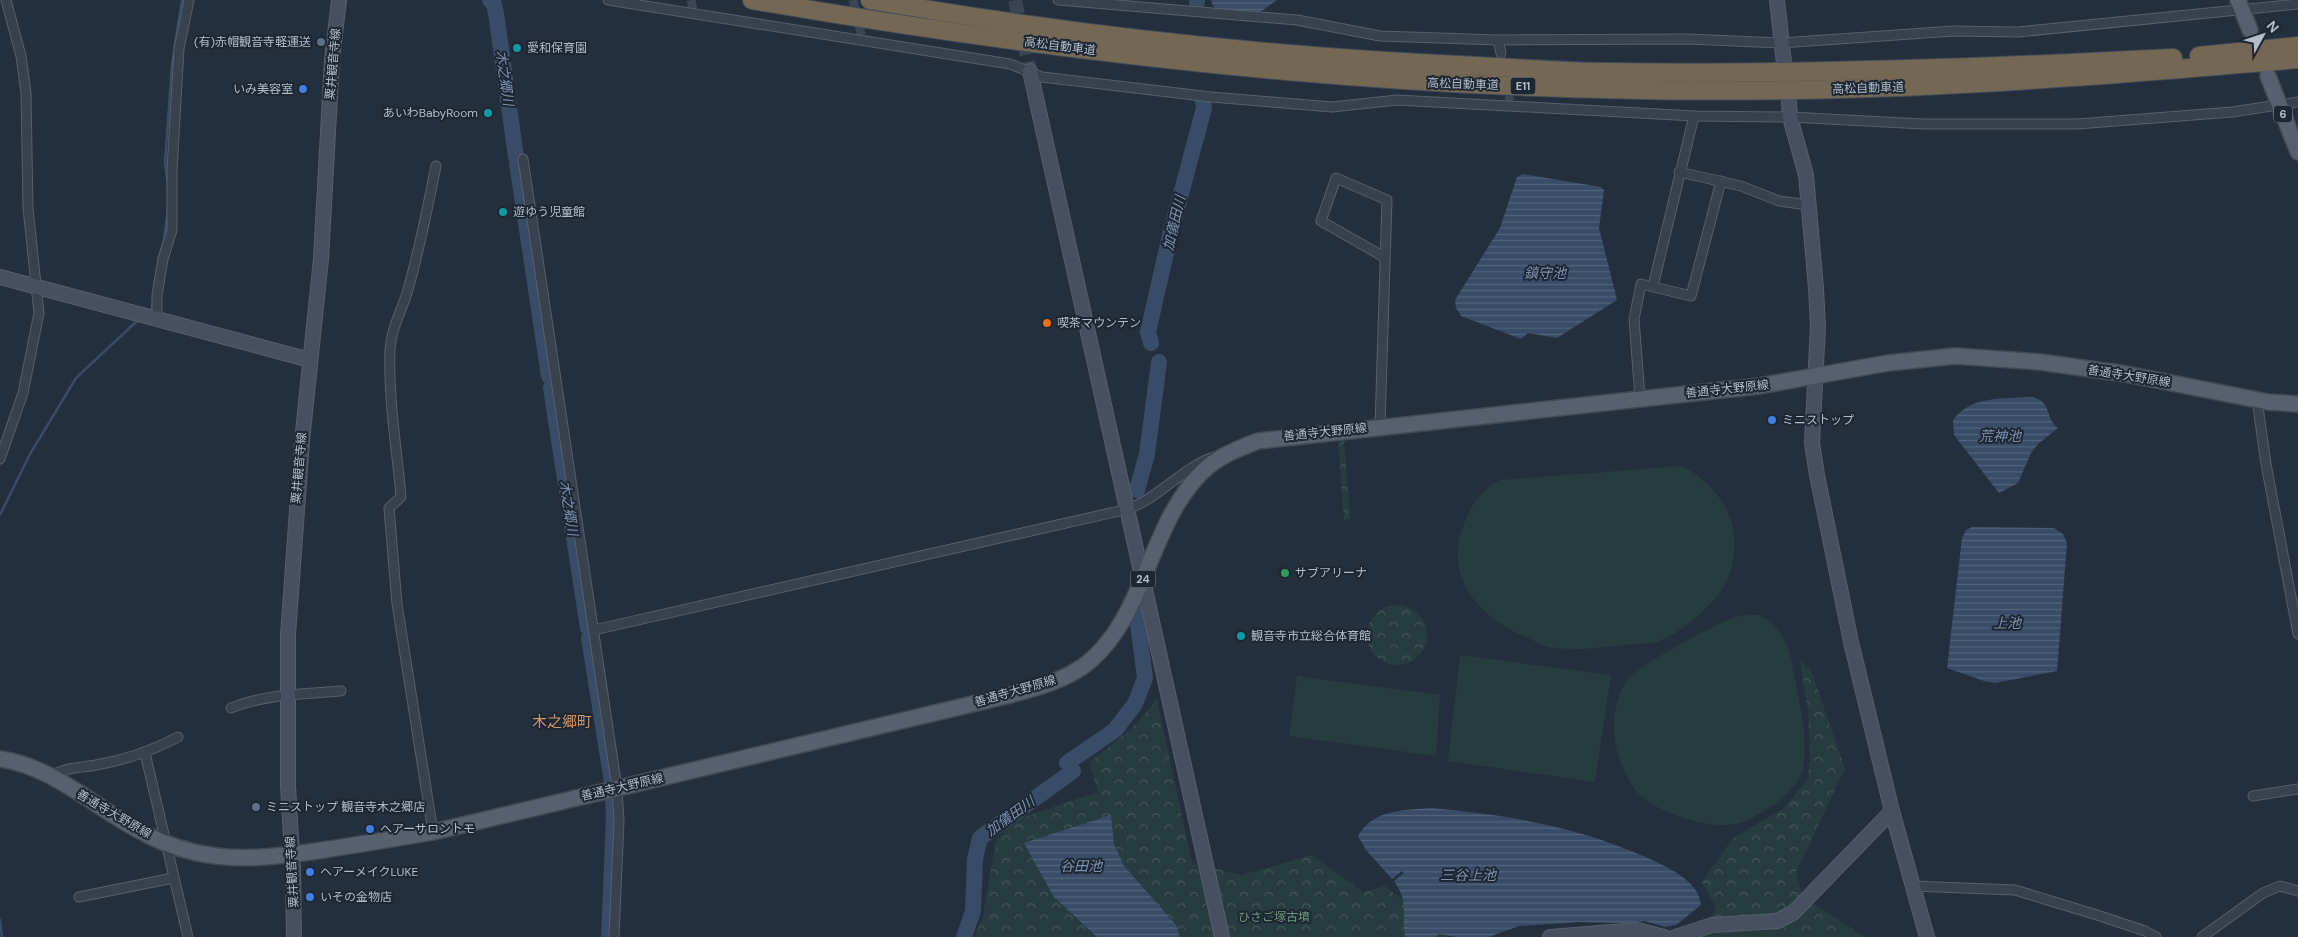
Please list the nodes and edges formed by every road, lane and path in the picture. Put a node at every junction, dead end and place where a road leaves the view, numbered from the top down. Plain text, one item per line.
1 (6, 0) edge
2 (189, 0) edge
3 (339, 0) edge
4 (608, 0) edge
5 (752, 0) edge
6 (870, 0) edge
7 (1058, 0) edge
8 (1778, 0) edge
9 (2298, 4) edge
10 (2240, 5) edge
11 (2250, 30) dead end
12 (1498, 40) junction
13 (1781, 43) junction
14 (2298, 46) edge
15 (1501, 53) dead end
16 (2298, 60) edge
17 (1784, 63) dead end
18 (1030, 72) junction
19 (2268, 76) dead end
20 (1789, 102) dead end
21 (2298, 102) edge
22 (2279, 105) junction
23 (1694, 116) junction
24 (1790, 117) junction
25 (2298, 152) edge
26 (523, 159) dead end
27 (436, 166) dead end
28 (1679, 172) junction
29 (1721, 181) junction
30 (1808, 205) junction
31 (1384, 257) junction
32 (0, 277) edge
33 (1653, 286) junction
34 (37, 287) junction
35 (157, 319) junction
36 (310, 360) junction
37 (1816, 376) junction
38 (1640, 398) junction
39 (2257, 400) junction
40 (2298, 404) edge
41 (1380, 426) junction
42 (1226, 454) junction
43 (0, 459) edge
44 (1128, 509) junction
45 (1143, 577) junction
46 (594, 630) junction
47 (2298, 634) edge
48 (342, 691) dead end
49 (288, 695) junction
50 (231, 708) dead end
51 (178, 737) dead end
52 (145, 753) junction
53 (0, 760) edge
54 (51, 776) junction
55 (617, 788) junction
56 (2298, 789) edge
57 (2254, 796) dead end
58 (1892, 811) junction
59 (433, 832) junction
60 (165, 842) junction
61 (292, 854) junction
62 (173, 878) junction
63 (1912, 886) junction
64 (2298, 891) edge
65 (79, 897) dead end
66 (186, 937) edge
67 (294, 937) edge
68 (614, 937) edge
69 (1222, 937) edge
70 (1550, 937) edge
71 (1664, 937) edge
72 (1675, 937) edge
73 (1927, 937) edge
74 (2156, 937) edge
75 (2202, 937) edge

1 - 34 street
2 - 35 street
3 - 36 street, 粟井観音寺線
4 - 18 street
5 - 16 highway, 高松自動車道 / E11
6 - 14 highway, 高松自動車道 / E11
7 - 12 street
8 - 13 street
9 - 10 street
10 - 11 main road
10 - 13 street
12 - 13 street
12 - 15 street
13 - 17 street
18 - 23 street
18 - 44 street
19 - 22 main road, 6
20 - 24 street
21 - 22 street
22 - 24 street
22 - 25 main road, 6
23 - 24 street
23 - 28 street
24 - 30 street
26 - 46 street
27 - 59 street
28 - 29 street
28 - 33 street
29 - 30 street
29 - 33 street
30 - 37 street
31 - 31 street
31 - 41 street
32 - 34 street
33 - 38 street
34 - 35 street
34 - 43 street
35 - 36 street
36 - 49 street, 粟井観音寺線
37 - 38 main road, 善通寺大野原線 / 24
37 - 39 main road, 善通寺大野原線 / 24
37 - 58 street
38 - 41 main road, 善通寺大野原線 / 24
39 - 40 main road, 善通寺大野原線 / 24
39 - 47 street
41 - 42 main road, 善通寺大野原線 / 24
42 - 44 street
42 - 45 main road, 善通寺大野原線 / 24
44 - 45 street
44 - 46 street
45 - 55 main road, 善通寺大野原線 / 24
45 - 69 street
46 - 55 street
48 - 49 street
49 - 50 street
49 - 61 street, 粟井観音寺線
51 - 52 street
52 - 54 street
52 - 60 street
53 - 54 main road, 善通寺大野原線 / 24
54 - 60 main road, 善通寺大野原線 / 24
55 - 59 main road, 善通寺大野原線 / 24
55 - 68 street
56 - 57 street
58 - 63 street
58 - 72 street
59 - 61 main road, 善通寺大野原線 / 24
60 - 61 main road, 善通寺大野原線 / 24
60 - 62 street
61 - 67 street, 粟井観音寺線
62 - 65 street
62 - 66 street
63 - 73 street
63 - 74 street
64 - 75 street
70 - 71 street

